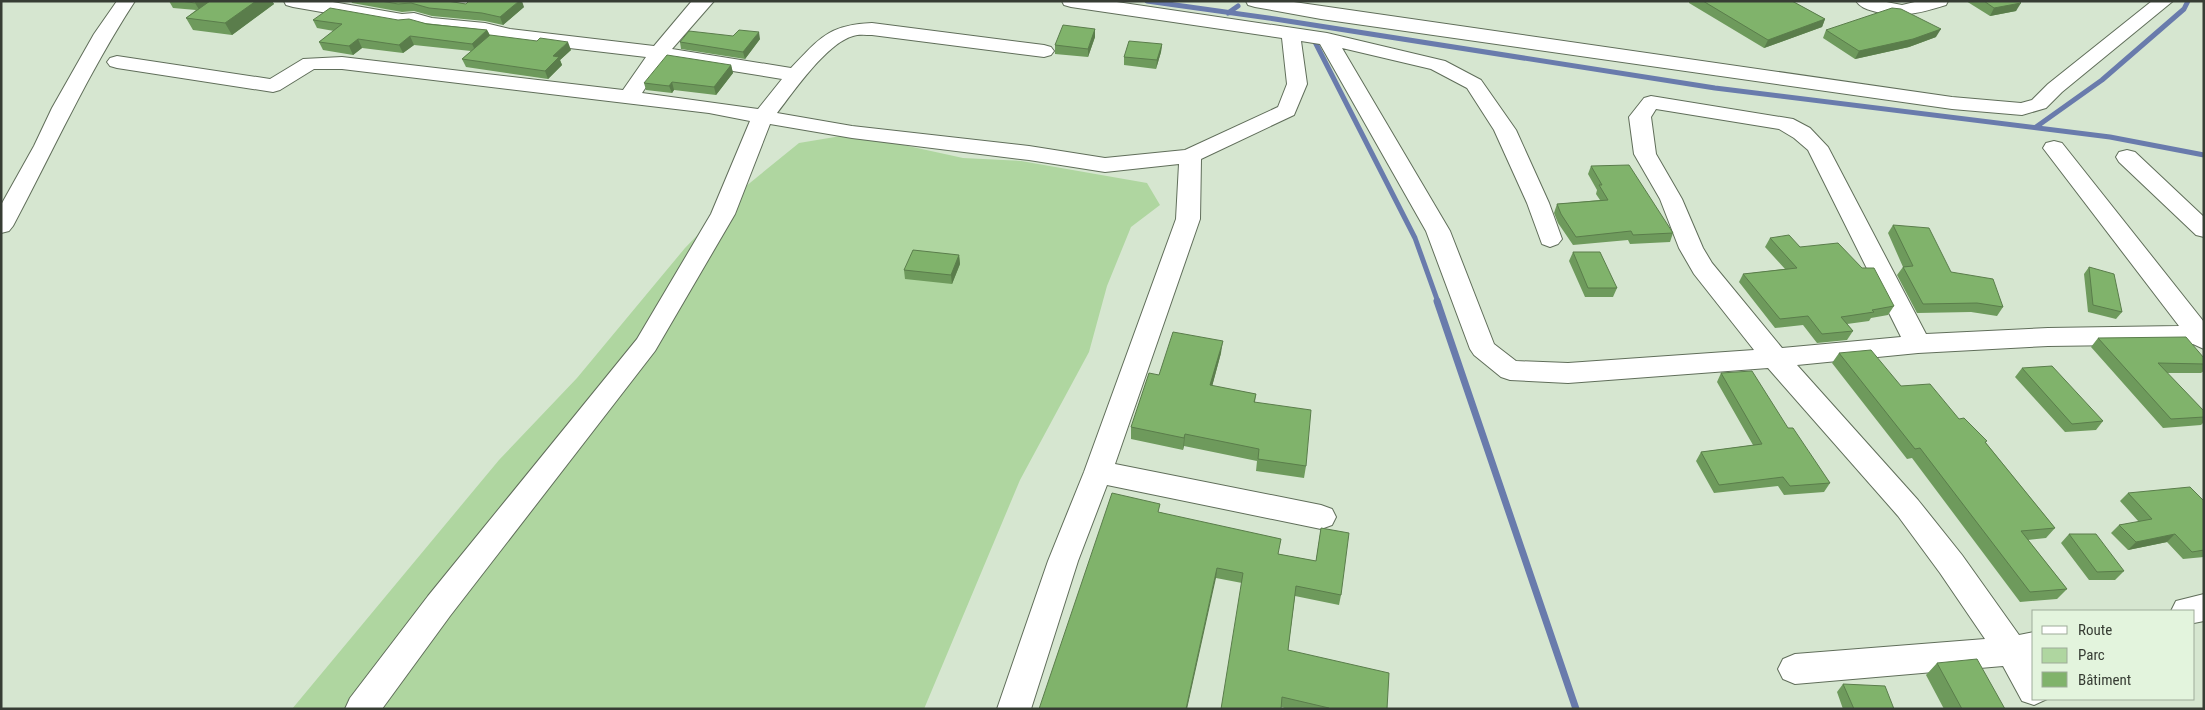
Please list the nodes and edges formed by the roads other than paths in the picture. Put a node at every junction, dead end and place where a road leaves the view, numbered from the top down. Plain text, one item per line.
1 (126, 1) edge
2 (293, 1) edge
3 (705, 1) edge
4 (1071, 1) edge
5 (1255, 1) edge
6 (1865, 1) edge
7 (1939, 1) edge
8 (2164, 1) edge
9 (1280, 4) edge
10 (1291, 35) junction
11 (1327, 39) junction
12 (1044, 51) dead end
13 (659, 53) junction
14 (117, 62) dead end
15 (796, 75) junction
16 (628, 98) junction
17 (762, 118) junction
18 (2054, 148) dead end
19 (1190, 156) junction
20 (2127, 157) dead end
21 (1, 226) edge
22 (2204, 230) edge
23 (1550, 239) dead end
24 (2202, 337) edge
25 (1918, 344) junction
26 (1775, 358) junction
27 (1098, 472) junction
28 (1322, 517) dead end
29 (2023, 648) edge
30 (1795, 669) dead end
31 (2032, 682) edge
32 (362, 709) edge
33 (1014, 709) edge

1 - 21 street
2 - 13 street
3 - 13 street
4 - 10 street
5 - 9 street
6 - 7 street
8 - 9 street
10 - 11 street
10 - 19 street
11 - 23 street
11 - 26 street
12 - 15 street
13 - 15 street
13 - 16 street
14 - 16 street
15 - 17 street
16 - 17 street
17 - 19 street
17 - 32 street
18 - 24 street
19 - 27 street
20 - 22 street
24 - 25 street
25 - 26 street
25 - 26 street
26 - 29 street
27 - 28 street
27 - 33 street
29 - 30 street
29 - 31 street

